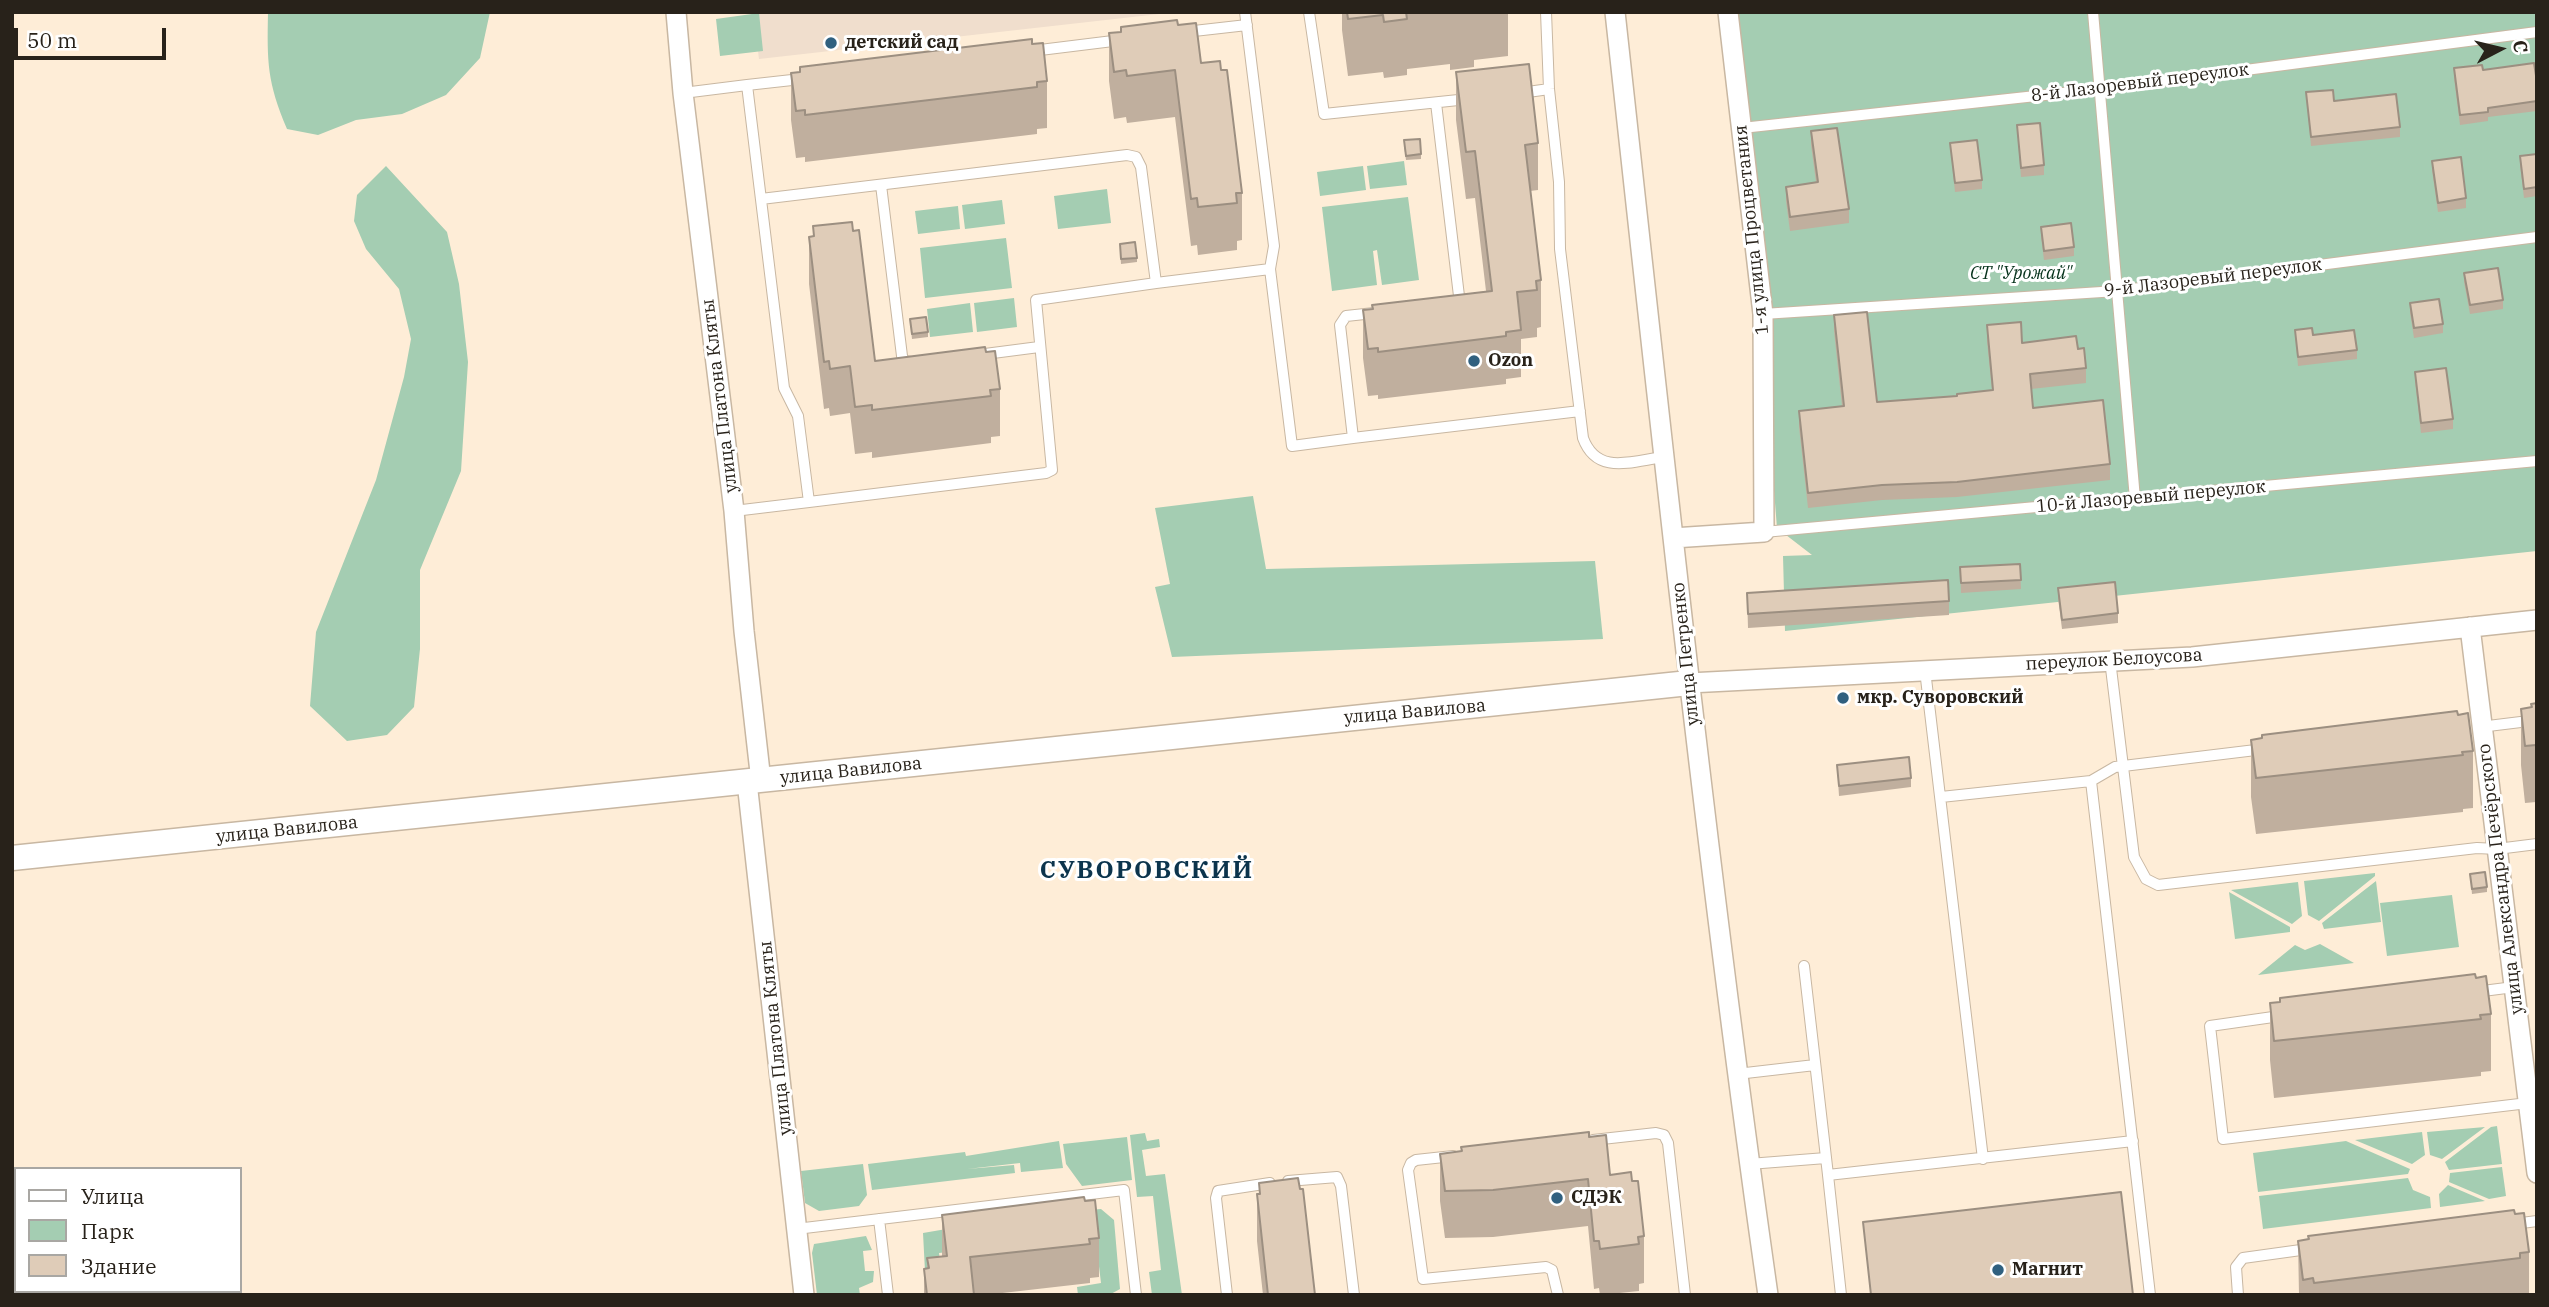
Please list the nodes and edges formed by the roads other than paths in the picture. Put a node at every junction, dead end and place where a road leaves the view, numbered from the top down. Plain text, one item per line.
1 (676, 12) edge
2 (1245, 12) edge
3 (1309, 12) edge
4 (1546, 12) edge
5 (1615, 12) edge
6 (1728, 12) edge
7 (2093, 12) edge
8 (1247, 25) junction
9 (2537, 32) edge
10 (1177, 33) edge
11 (1136, 38) edge
12 (1024, 52) edge
13 (816, 77) edge
14 (747, 85) junction
15 (1549, 89) junction
16 (2100, 89) junction
17 (683, 93) junction
18 (1511, 94) edge
19 (1486, 97) edge
20 (1436, 103) junction
21 (1742, 128) junction
22 (881, 185) junction
23 (761, 199) junction
24 (2537, 237) edge
25 (1270, 269) junction
26 (1156, 283) junction
27 (2117, 291) junction
28 (1440, 304) edge
29 (1386, 311) edge
30 (1763, 314) junction
31 (1039, 347) junction
32 (975, 355) edge
33 (923, 361) edge
34 (1580, 411) junction
35 (1353, 438) junction
36 (1664, 457) junction
37 (2537, 460) edge
38 (2134, 499) junction
39 (809, 502) junction
40 (734, 511) junction
41 (1765, 532) junction
42 (1674, 538) junction
43 (2537, 620) edge
44 (2470, 627) junction
45 (2110, 660) junction
46 (1924, 670) junction
47 (1689, 683) junction
48 (2537, 720) edge
49 (2473, 728) junction
50 (2274, 747) edge
51 (2123, 766) junction
52 (754, 781) junction
53 (2091, 781) junction
54 (1941, 797) junction
55 (2537, 844) edge
56 (2497, 849) junction
57 (12, 858) edge
58 (1804, 966) dead end
59 (2514, 987) junction
60 (2461, 993) edge
61 (2297, 1013) edge
62 (1815, 1065) junction
63 (1737, 1074) junction
64 (2528, 1103) junction
65 (2133, 1141) junction
66 (1576, 1142) edge
67 (1469, 1154) edge
68 (1826, 1158) junction
69 (1983, 1159) junction
70 (1749, 1164) junction
71 (2537, 1173) edge
72 (1828, 1175) junction
73 (879, 1219) junction
74 (2537, 1221) edge
75 (2500, 1226) edge
76 (796, 1228) junction
77 (2316, 1248) edge
78 (804, 1295) edge
79 (888, 1295) edge
80 (1136, 1295) edge
81 (1227, 1295) edge
82 (1353, 1295) edge
83 (1558, 1295) edge
84 (1685, 1295) edge
85 (1768, 1295) edge
86 (1840, 1295) edge
87 (2150, 1295) edge
88 (2238, 1295) edge

1 - 17 street, улица Платона Кляты
2 - 8 lane
3 - 20 lane
4 - 15 lane
5 - 36 street, улица Петренко
6 - 21 street, 1-я улица Процветания
7 - 16 lane
8 - 10 lane
8 - 25 lane
9 - 16 lane, 8-й Лазоревый переулок
11 - 12 lane
13 - 14 lane
14 - 17 lane
14 - 23 lane
15 - 18 lane
15 - 34 lane
16 - 21 lane, 8-й Лазоревый переулок
16 - 27 lane
17 - 40 street, улица Платона Кляты
19 - 20 lane
20 - 28 lane
21 - 30 street, 1-я улица Процветания
22 - 23 lane
22 - 26 lane
22 - 33 lane
23 - 39 lane
24 - 27 lane, 9-й Лазоревый переулок
25 - 26 lane
25 - 35 lane
26 - 31 lane
27 - 30 lane, 9-й Лазоревый переулок
27 - 38 lane
29 - 35 lane
30 - 41 street, 1-я улица Процветания
31 - 32 lane
31 - 39 lane
34 - 35 lane
34 - 36 lane
36 - 42 street, улица Петренко
37 - 38 lane, 10-й Лазоревый переулок
38 - 41 lane, 10-й Лазоревый переулок
39 - 40 lane
40 - 52 street, улица Платона Кляты
41 - 42 street
42 - 47 street, улица Петренко
43 - 44 street, переулок Белоусова
44 - 45 street, переулок Белоусова
44 - 49 street, улица Александра Печёрского
45 - 46 street, переулок Белоусова
45 - 51 lane
46 - 47 street, переулок Белоусова
46 - 54 lane
47 - 52 street, улица Вавилова
47 - 63 street, улица Петренко
48 - 49 lane
49 - 56 street, улица Александра Печёрского
50 - 51 lane
51 - 53 lane
51 - 56 lane
52 - 57 street, улица Вавилова
52 - 76 street, улица Платона Кляты
53 - 54 lane
53 - 65 lane
54 - 69 lane
55 - 56 lane
56 - 59 street, улица Александра Печёрского
58 - 62 lane
59 - 60 lane
59 - 64 street, улица Александра Печёрского
61 - 64 lane
62 - 63 lane
62 - 68 lane
63 - 70 street, улица Петренко
64 - 71 street, улица Александра Печёрского
65 - 69 lane
65 - 87 lane
66 - 84 lane
67 - 83 lane
68 - 70 lane
68 - 72 lane
69 - 72 lane
70 - 85 street, улица Петренко
72 - 86 lane
73 - 76 lane
73 - 79 lane
73 - 80 lane
74 - 75 lane
76 - 78 street, улица Платона Кляты
77 - 88 lane
81 - 82 lane

